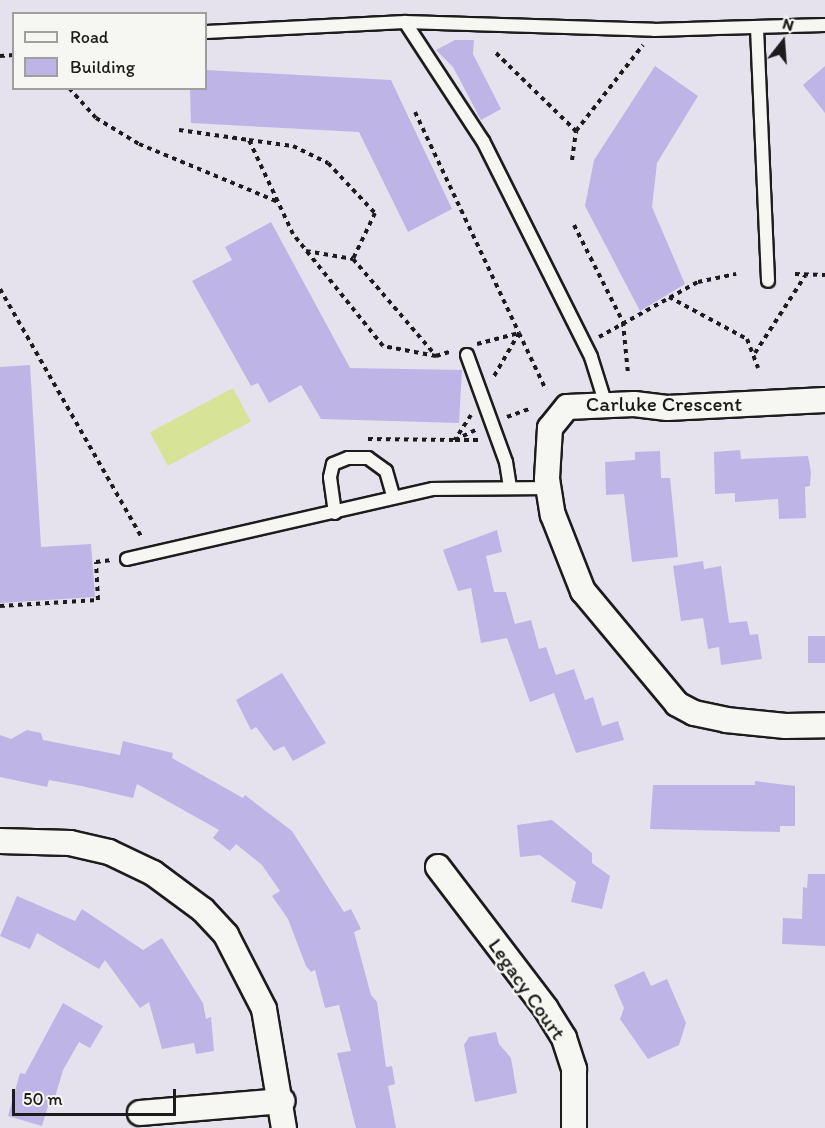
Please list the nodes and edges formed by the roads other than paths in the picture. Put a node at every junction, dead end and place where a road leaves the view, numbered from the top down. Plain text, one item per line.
1 (405, 22) junction
2 (825, 25) edge
3 (757, 28) junction
4 (207, 32) edge
5 (768, 281) dead end
6 (468, 349) road end
7 (825, 400) edge
8 (606, 405) junction
9 (510, 488) junction
10 (549, 488) junction
11 (393, 496) junction
12 (335, 513) junction
13 (127, 559) dead end
14 (825, 725) edge
15 (0, 841) edge
16 (438, 867) dead end
17 (282, 1101) junction
18 (140, 1113) dead end
19 (284, 1128) edge
20 (574, 1128) edge

1 - 3 lane
1 - 4 lane
1 - 8 lane
2 - 3 lane
3 - 5 lane
6 - 9 lane
7 - 8 street, Carluke Crescent
8 - 10 street, Carluke Crescent
9 - 10 lane
9 - 11 lane
10 - 14 street, Carluke Crescent
11 - 12 lane
11 - 12 lane
12 - 13 lane
15 - 17 street
16 - 20 street, Legacy Court
17 - 18 street
17 - 19 street

